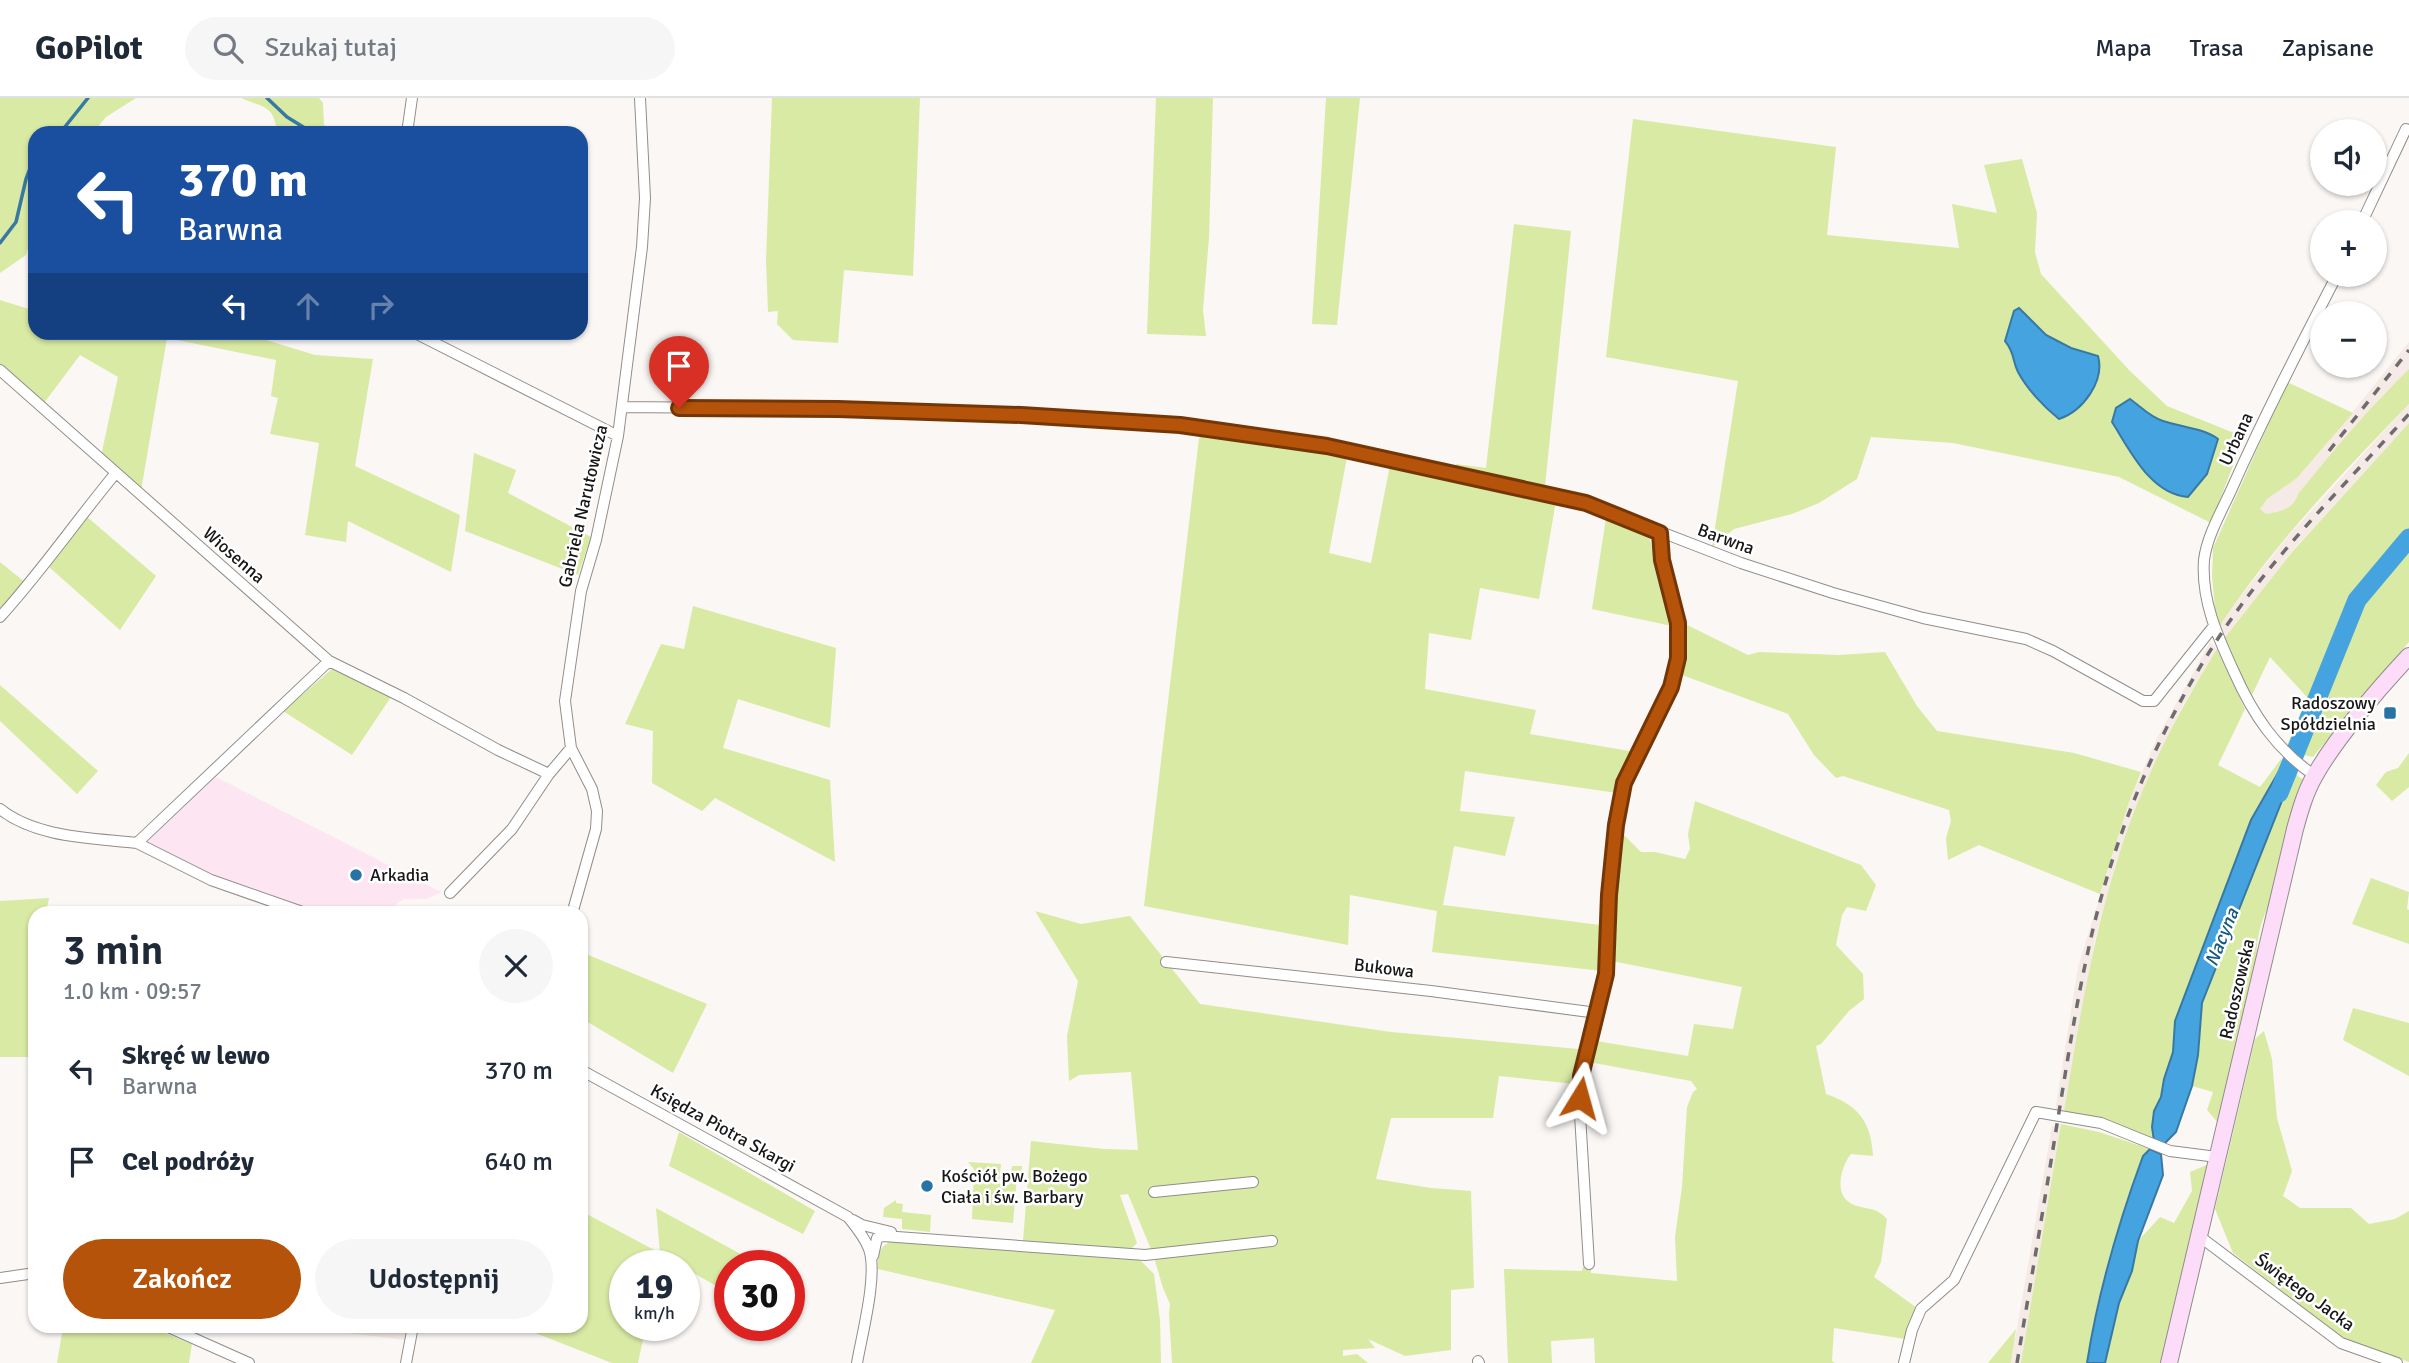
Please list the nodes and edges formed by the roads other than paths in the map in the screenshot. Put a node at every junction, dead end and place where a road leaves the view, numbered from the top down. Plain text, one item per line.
1 (412, 98) edge
2 (640, 98) edge
3 (408, 126) edge
4 (2406, 129) dead end
5 (2368, 210) edge
6 (2331, 287) edge
7 (429, 340) edge
8 (0, 370) edge
9 (622, 407) junction
10 (618, 436) junction
11 (115, 474) junction
12 (1660, 533) junction
13 (0, 617) edge
14 (2213, 627) junction
15 (2409, 656) edge
16 (329, 661) junction
17 (571, 748) junction
18 (549, 774) junction
19 (2315, 776) junction
20 (0, 809) edge
21 (137, 843) junction
22 (450, 892) dead end
23 (285, 906) edge
24 (574, 906) edge
25 (1166, 962) dead end
26 (1597, 1013) junction
27 (588, 1074) edge
28 (2217, 1157) junction
29 (1253, 1182) dead end
30 (1154, 1192) dead end
31 (848, 1217) junction
32 (2199, 1236) junction
33 (907, 1237) junction
34 (1272, 1241) dead end
35 (1589, 1264) dead end
36 (872, 1269) junction
37 (28, 1274) edge
38 (0, 1278) edge
39 (183, 1333) edge
40 (411, 1333) edge
41 (248, 1363) edge
42 (405, 1363) edge
43 (857, 1363) edge
44 (1905, 1363) edge
45 (2169, 1363) edge
46 (2397, 1363) edge

1 - 3 street
2 - 9 street, Gabriela Narutowicza
4 - 5 street
6 - 14 street, Urbana
7 - 10 street
8 - 11 street, Wiosenna
9 - 10 street, Gabriela Narutowicza
9 - 12 street, Barwna
10 - 17 street, Gabriela Narutowicza
11 - 13 street
11 - 16 street, Wiosenna
12 - 14 street, Barwna
12 - 26 street
14 - 19 street
15 - 19 street, Radoszowska
16 - 18 street, Wiosenna
16 - 21 street
17 - 18 street
17 - 24 street, Gabriela Narutowicza
18 - 22 street
19 - 28 street, Radoszowska
20 - 21 street
21 - 23 street
25 - 26 street, Bukowa
26 - 35 street
27 - 31 street, Księdza Piotra Skargi
28 - 32 street, Radoszowska
28 - 44 street
29 - 30 street
31 - 33 street, Księdza Piotra Skargi
31 - 36 street, Księdza Piotra Skargi
32 - 45 street, Radoszowska
32 - 46 street, Świętego Jacka
33 - 34 street, Księdza Piotra Skargi
33 - 36 street, Księdza Piotra Skargi
36 - 43 street, Księdza Piotra Skargi
37 - 38 street
39 - 41 street
40 - 42 street

